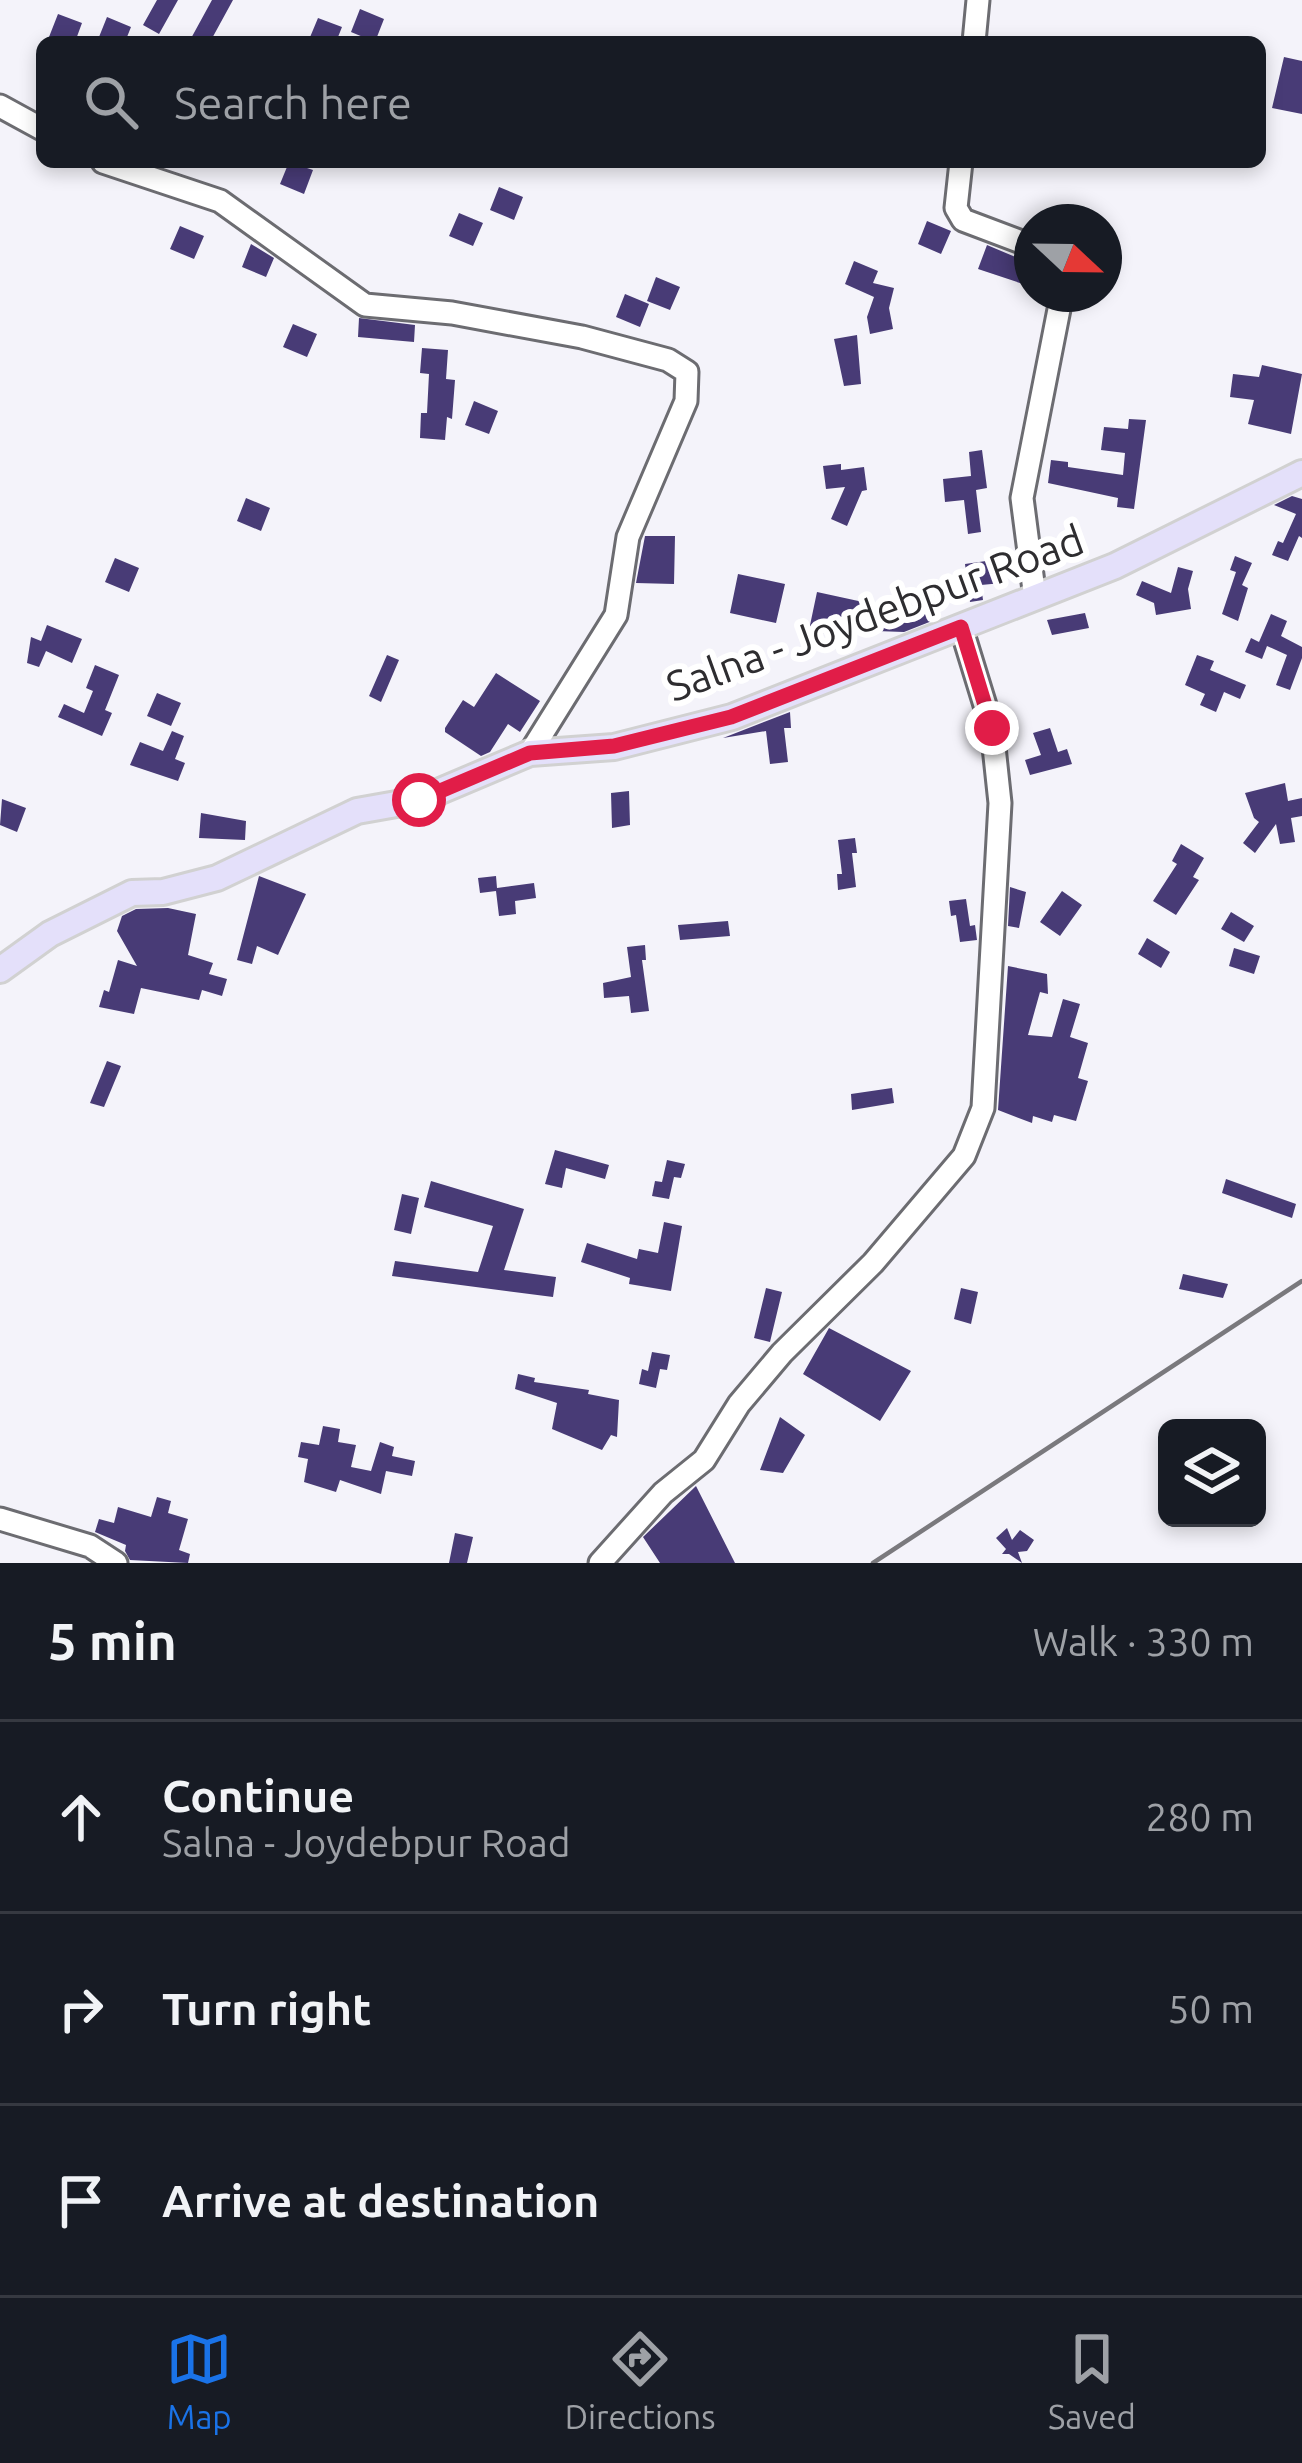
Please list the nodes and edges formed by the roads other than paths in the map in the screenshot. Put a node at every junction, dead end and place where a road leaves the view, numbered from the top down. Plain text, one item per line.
1 (978, 0) edge
2 (975, 36) edge
3 (0, 106) edge
4 (36, 126) edge
5 (121, 168) edge
6 (960, 168) edge
7 (1014, 239) edge
8 (1058, 312) edge
9 (1302, 473) edge
10 (1035, 598) junction
11 (961, 627) junction
12 (530, 753) junction
13 (0, 970) edge
14 (0, 1519) edge
15 (116, 1563) edge
16 (600, 1563) edge

1 - 2 street
3 - 4 street
5 - 12 street
6 - 7 street
8 - 10 street
9 - 10 main road, Salna - Joydebpur Road
10 - 11 main road, Salna - Joydebpur Road
11 - 12 main road, Salna - Joydebpur Road
11 - 16 street
12 - 13 main road, Salna - Joydebpur Road
14 - 15 street

